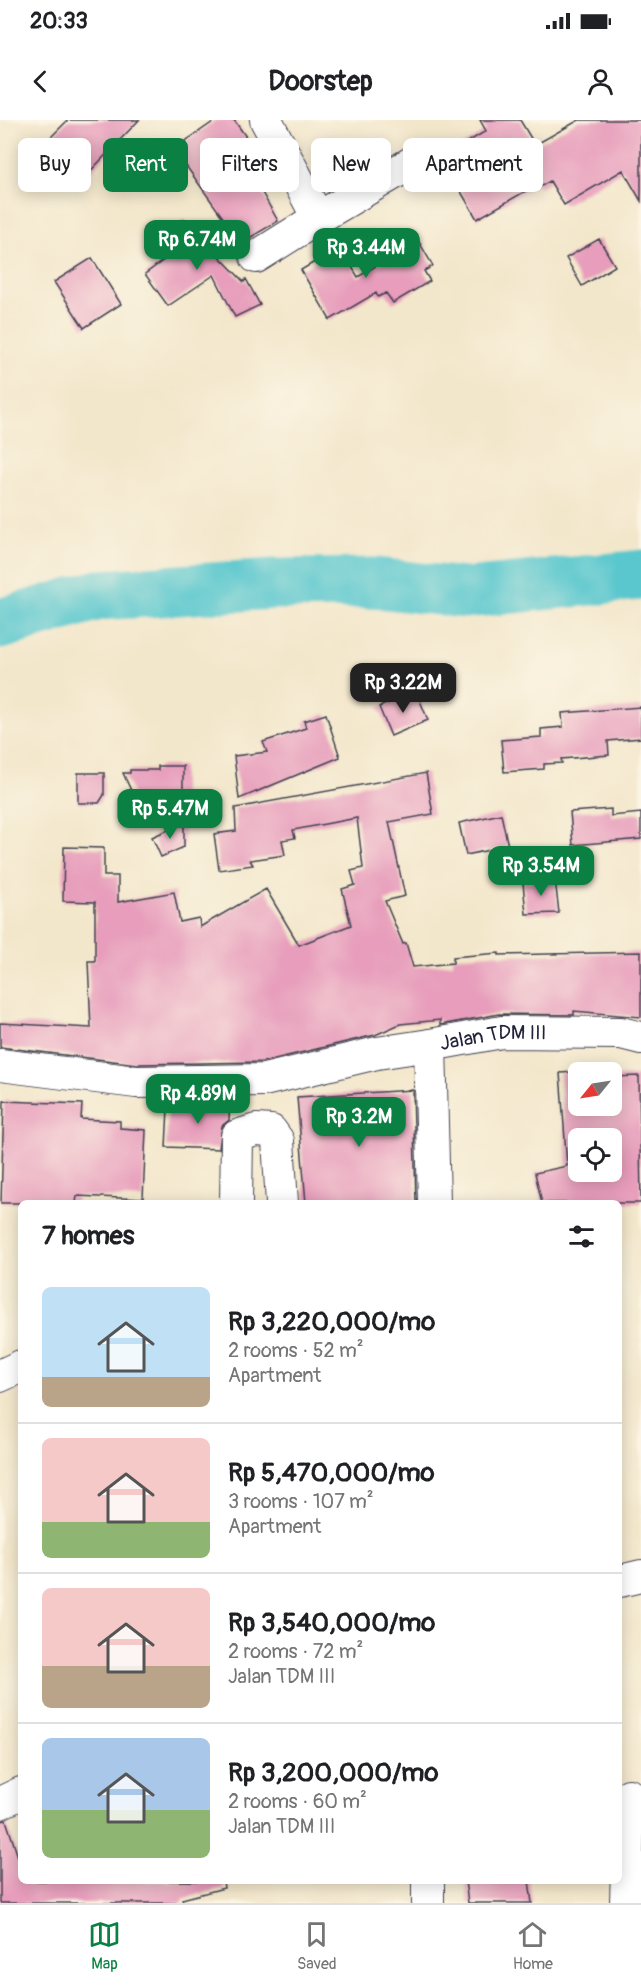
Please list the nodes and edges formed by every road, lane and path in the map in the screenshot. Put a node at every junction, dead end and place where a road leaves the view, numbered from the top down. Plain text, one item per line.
1 (266, 120) edge
2 (403, 168) edge
3 (318, 218) junction
4 (256, 257) dead end
5 (640, 1041) edge
6 (430, 1045) junction
7 (0, 1065) edge
8 (236, 1200) edge
9 (282, 1200) edge
10 (434, 1200) edge
11 (18, 1367) edge
12 (0, 1376) edge
13 (641, 1576) edge
14 (622, 1581) edge
15 (18, 1794) edge
16 (630, 1796) edge
17 (0, 1803) edge
18 (428, 1884) edge
19 (428, 1903) edge
20 (626, 1903) edge

1 - 3 street
2 - 3 street
3 - 4 street
5 - 6 street, Jalan TDM III
6 - 7 street
6 - 10 street, Jalan TDM III
8 - 9 street
11 - 12 street
13 - 14 street
15 - 17 street
16 - 20 street
18 - 19 street

